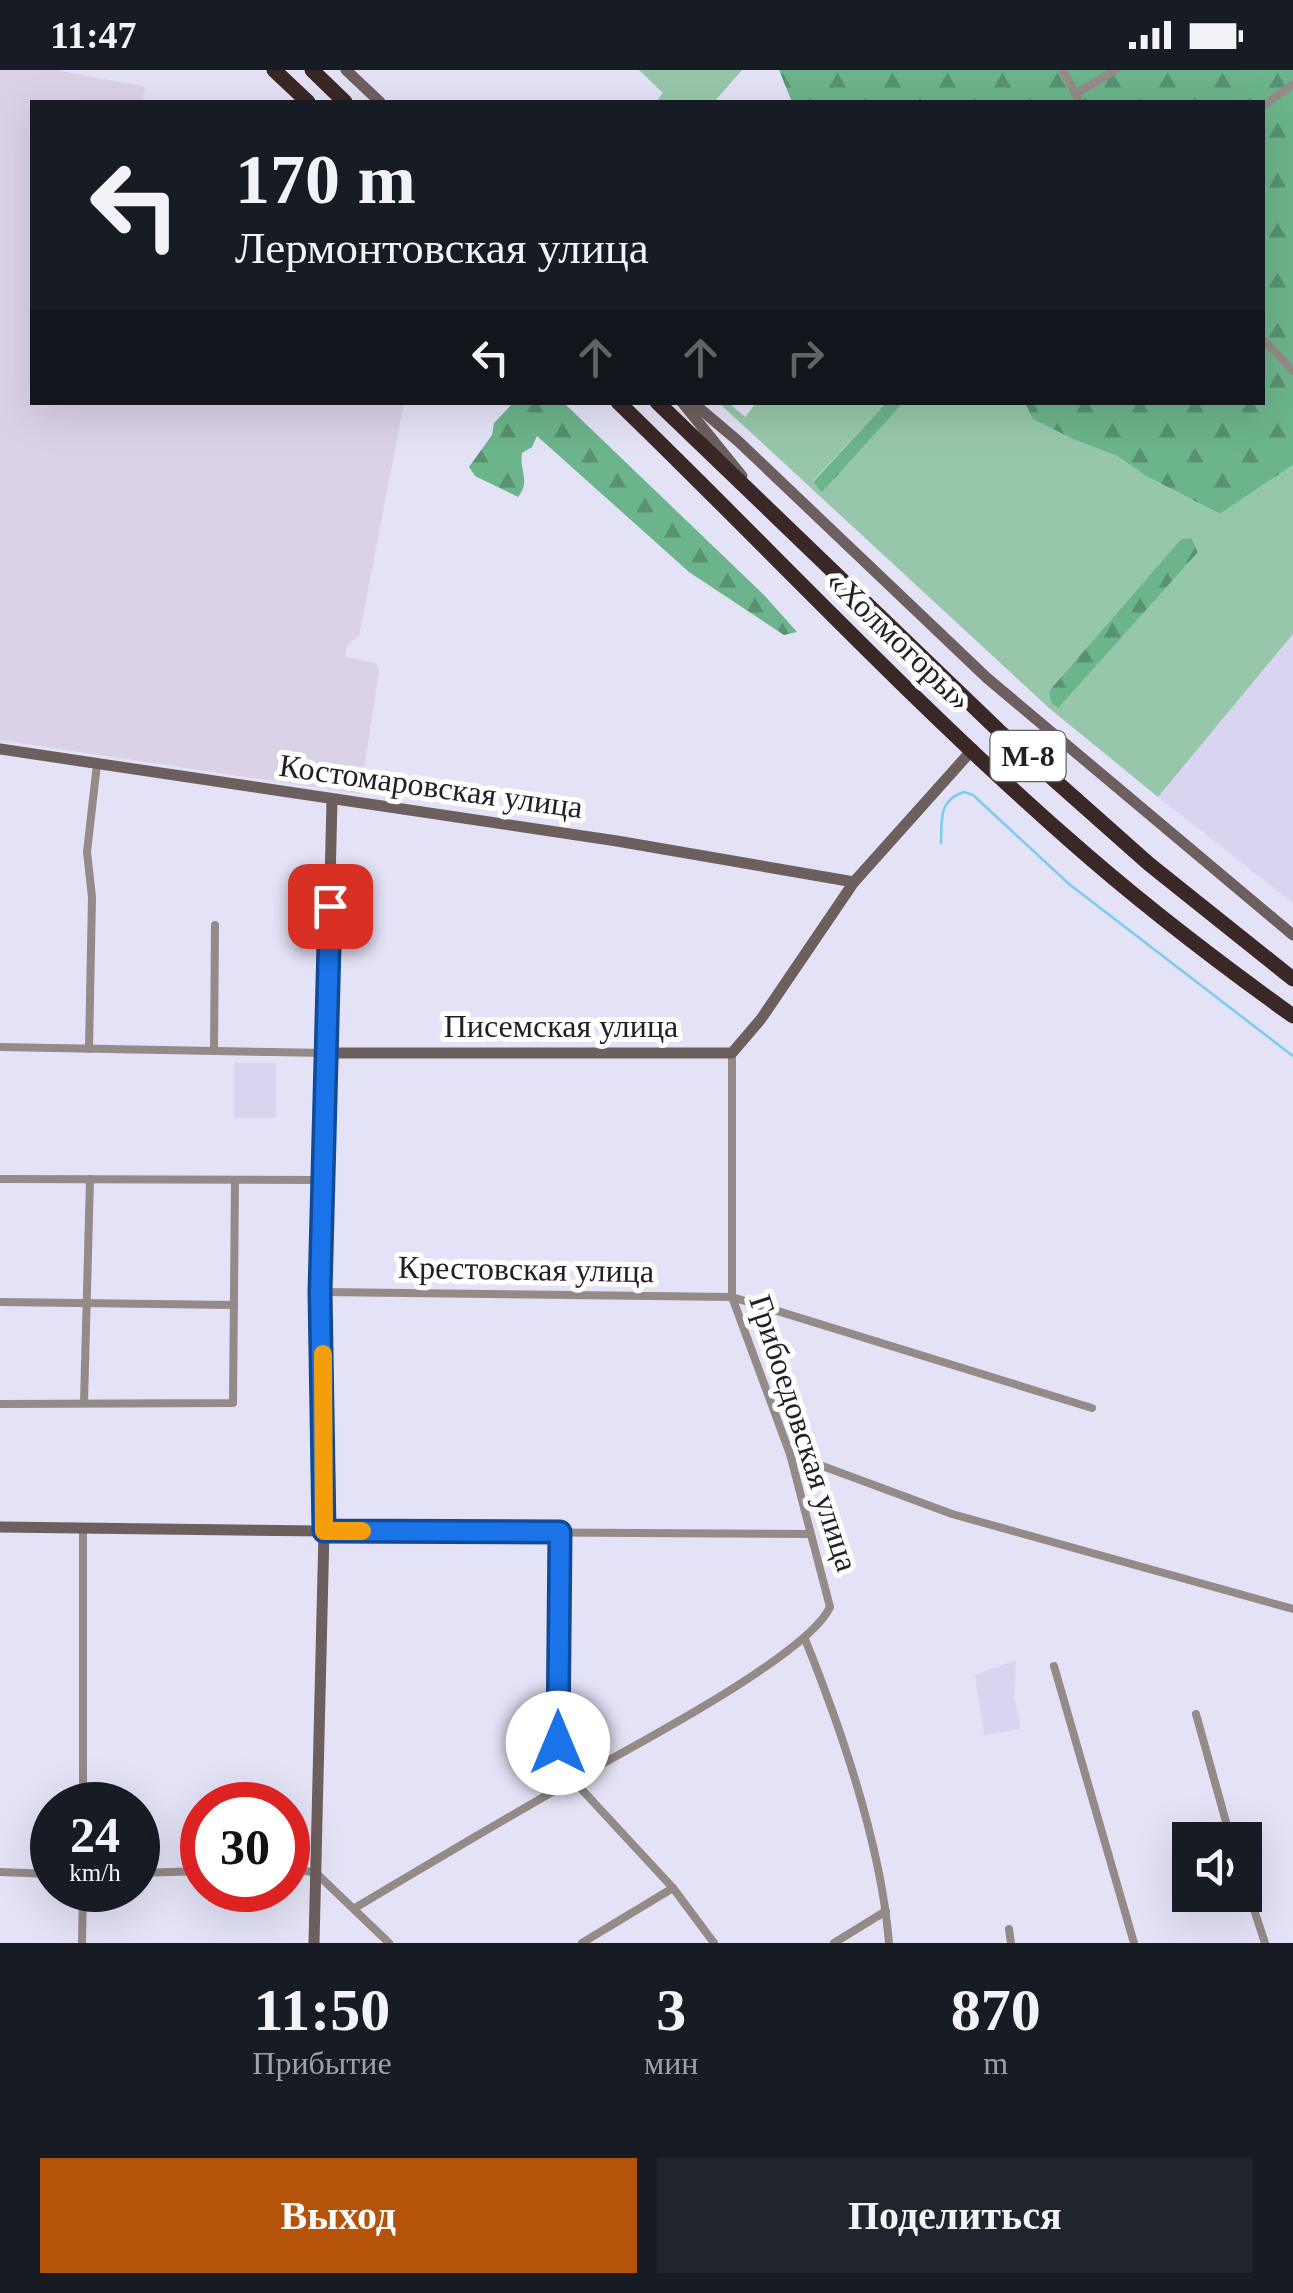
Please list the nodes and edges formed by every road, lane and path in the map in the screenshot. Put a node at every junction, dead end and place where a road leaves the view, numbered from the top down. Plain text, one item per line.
1 (274, 70) edge
2 (312, 70) edge
3 (346, 70) edge
4 (1063, 70) edge
5 (1116, 70) edge
6 (1293, 84) edge
7 (1078, 98) edge
8 (306, 100) edge
9 (343, 100) edge
10 (378, 100) edge
11 (1265, 106) edge
12 (1265, 341) edge
13 (1293, 370) edge
14 (621, 405) edge
15 (660, 405) edge
16 (684, 405) edge
17 (696, 405) edge
18 (777, 518) junction
19 (0, 748) edge
20 (973, 749) junction
21 (97, 764) junction
22 (332, 800) junction
23 (854, 882) junction
24 (215, 925) dead end
25 (1293, 935) edge
26 (1293, 980) edge
27 (1293, 1016) edge
28 (0, 1047) edge
29 (89, 1048) junction
30 (214, 1051) junction
31 (732, 1052) junction
32 (328, 1054) junction
33 (0, 1179) edge
34 (90, 1179) junction
35 (235, 1180) junction
36 (325, 1180) junction
37 (320, 1292) junction
38 (732, 1297) junction
39 (0, 1302) edge
40 (86, 1303) junction
41 (234, 1304) junction
42 (84, 1403) junction
43 (0, 1404) edge
44 (1092, 1408) dead end
45 (790, 1454) junction
46 (0, 1527) edge
47 (83, 1528) junction
48 (324, 1531) junction
49 (560, 1532) junction
50 (810, 1534) junction
51 (1293, 1609) edge
52 (804, 1639) junction
53 (1054, 1666) dead end
54 (1196, 1714) dead end
55 (573, 1780) junction
56 (83, 1782) edge
57 (1227, 1822) edge
58 (0, 1872) edge
59 (310, 1872) edge
60 (315, 1872) junction
61 (30, 1873) edge
62 (673, 1888) junction
63 (355, 1908) junction
64 (886, 1911) junction
65 (82, 1912) edge
66 (1255, 1912) edge
67 (1009, 1929) dead end
68 (82, 1943) edge
69 (314, 1943) edge
70 (388, 1943) edge
71 (582, 1943) edge
72 (714, 1943) edge
73 (834, 1943) edge
74 (889, 1943) edge
75 (1010, 1943) edge
76 (1134, 1943) edge
77 (1265, 1943) edge

1 - 8 highway
2 - 9 highway
3 - 10 street
4 - 7 street
5 - 7 street
6 - 11 street
12 - 13 street
14 - 20 highway, «Холмогоры» / М-8
15 - 18 highway, «Холмогоры» / М-8
16 - 18 street
17 - 25 street
18 - 26 highway, «Холмогоры» / М-8
19 - 21 street, Костомаровская улица
20 - 23 street
20 - 27 highway, «Холмогоры» / М-8
21 - 22 street, Костомаровская улица
21 - 29 street
22 - 23 street, Костомаровская улица
22 - 32 street
23 - 31 street
24 - 30 street
28 - 29 street, Писемская улица
29 - 30 street, Писемская улица
30 - 32 street, Писемская улица
31 - 32 street, Писемская улица
31 - 38 street, Грибоедовская улица
32 - 36 street
33 - 34 street
34 - 35 street
34 - 40 street
35 - 36 street
35 - 41 street
36 - 37 street
37 - 38 street, Крестовская улица
37 - 48 street
38 - 44 street, Крестовская улица
38 - 45 street, Грибоедовская улица
39 - 40 street
40 - 41 street
40 - 42 street
41 - 42 street
42 - 43 street
45 - 50 street, Грибоедовская улица
45 - 51 street
46 - 47 street
47 - 48 street
47 - 56 street
48 - 49 street
48 - 60 street
49 - 50 street
49 - 55 street
50 - 52 street, Грибоедовская улица
52 - 55 street
52 - 64 street
53 - 76 street
54 - 57 street
55 - 62 street
55 - 63 street
58 - 61 street
59 - 60 street
60 - 63 street
60 - 69 street
62 - 71 street
62 - 72 street
63 - 70 street
64 - 73 street
64 - 74 street
65 - 68 street
66 - 77 street
67 - 75 street

